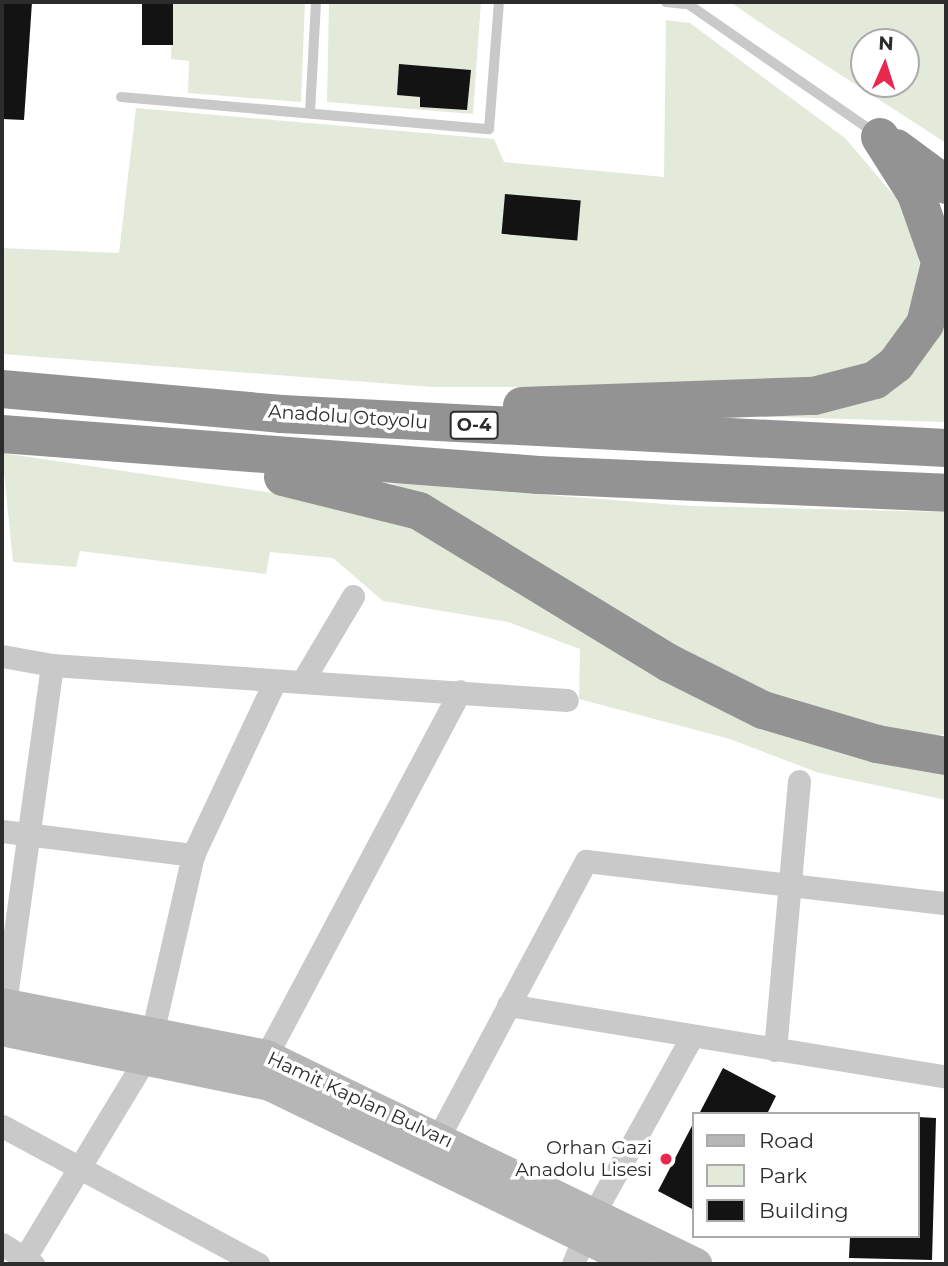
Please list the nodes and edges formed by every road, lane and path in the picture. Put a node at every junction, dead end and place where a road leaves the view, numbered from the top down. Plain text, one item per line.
1 (316, 2) edge
2 (499, 2) edge
3 (666, 2) edge
4 (685, 3) edge
5 (121, 97) dead end
6 (310, 113) junction
7 (880, 137) junction
8 (946, 185) edge
9 (942, 248) edge
10 (2, 389) edge
11 (282, 414) junction
12 (2, 434) edge
13 (102, 443) junction
14 (946, 448) edge
15 (946, 494) edge
16 (353, 596) dead end
17 (2, 656) edge
18 (52, 665) junction
19 (275, 681) junction
20 (302, 682) junction
21 (460, 691) junction
22 (567, 700) dead end
23 (946, 756) edge
24 (799, 781) dead end
25 (2, 831) edge
26 (30, 837) junction
27 (194, 855) junction
28 (790, 884) junction
29 (946, 903) edge
30 (509, 1005) junction
31 (3, 1013) edge
32 (692, 1036) junction
33 (151, 1043) junction
34 (775, 1050) junction
35 (266, 1056) junction
36 (946, 1077) edge
37 (2, 1126) edge
38 (439, 1136) junction
39 (79, 1167) junction
40 (585, 1239) edge
41 (2, 1244) edge
42 (26, 1262) edge
43 (258, 1264) edge
44 (639, 1264) edge
45 (696, 1264) edge

1 - 6 lane
2 - 6 lane
3 - 4 lane
4 - 7 lane
5 - 6 lane
7 - 8 highway
7 - 9 highway
9 - 11 highway
10 - 11 highway, Anadolu Otoyolu / O-4
11 - 14 highway, Anadolu Otoyolu / O-4
12 - 13 highway
13 - 15 highway
13 - 23 highway
16 - 20 street
17 - 18 street
18 - 19 street
18 - 26 street
19 - 20 street
19 - 27 street
20 - 21 street
21 - 22 street
21 - 35 street
24 - 28 street
25 - 26 street
26 - 27 street
26 - 31 street
27 - 33 street
28 - 29 street
28 - 30 street
28 - 34 street
30 - 32 street
30 - 38 street
31 - 33 main road, Hamit Kaplan Bulvarı
32 - 34 street
32 - 40 street
33 - 35 main road, Hamit Kaplan Bulvarı
33 - 39 street
33 - 40 main road, Hamit Kaplan Bulvarı
34 - 36 street
35 - 38 main road, Hamit Kaplan Bulvarı
37 - 39 street
38 - 40 main road, Hamit Kaplan Bulvarı
39 - 42 street
39 - 43 street
40 - 44 main road, Hamit Kaplan Bulvarı
40 - 45 main road, Hamit Kaplan Bulvarı
41 - 42 street

